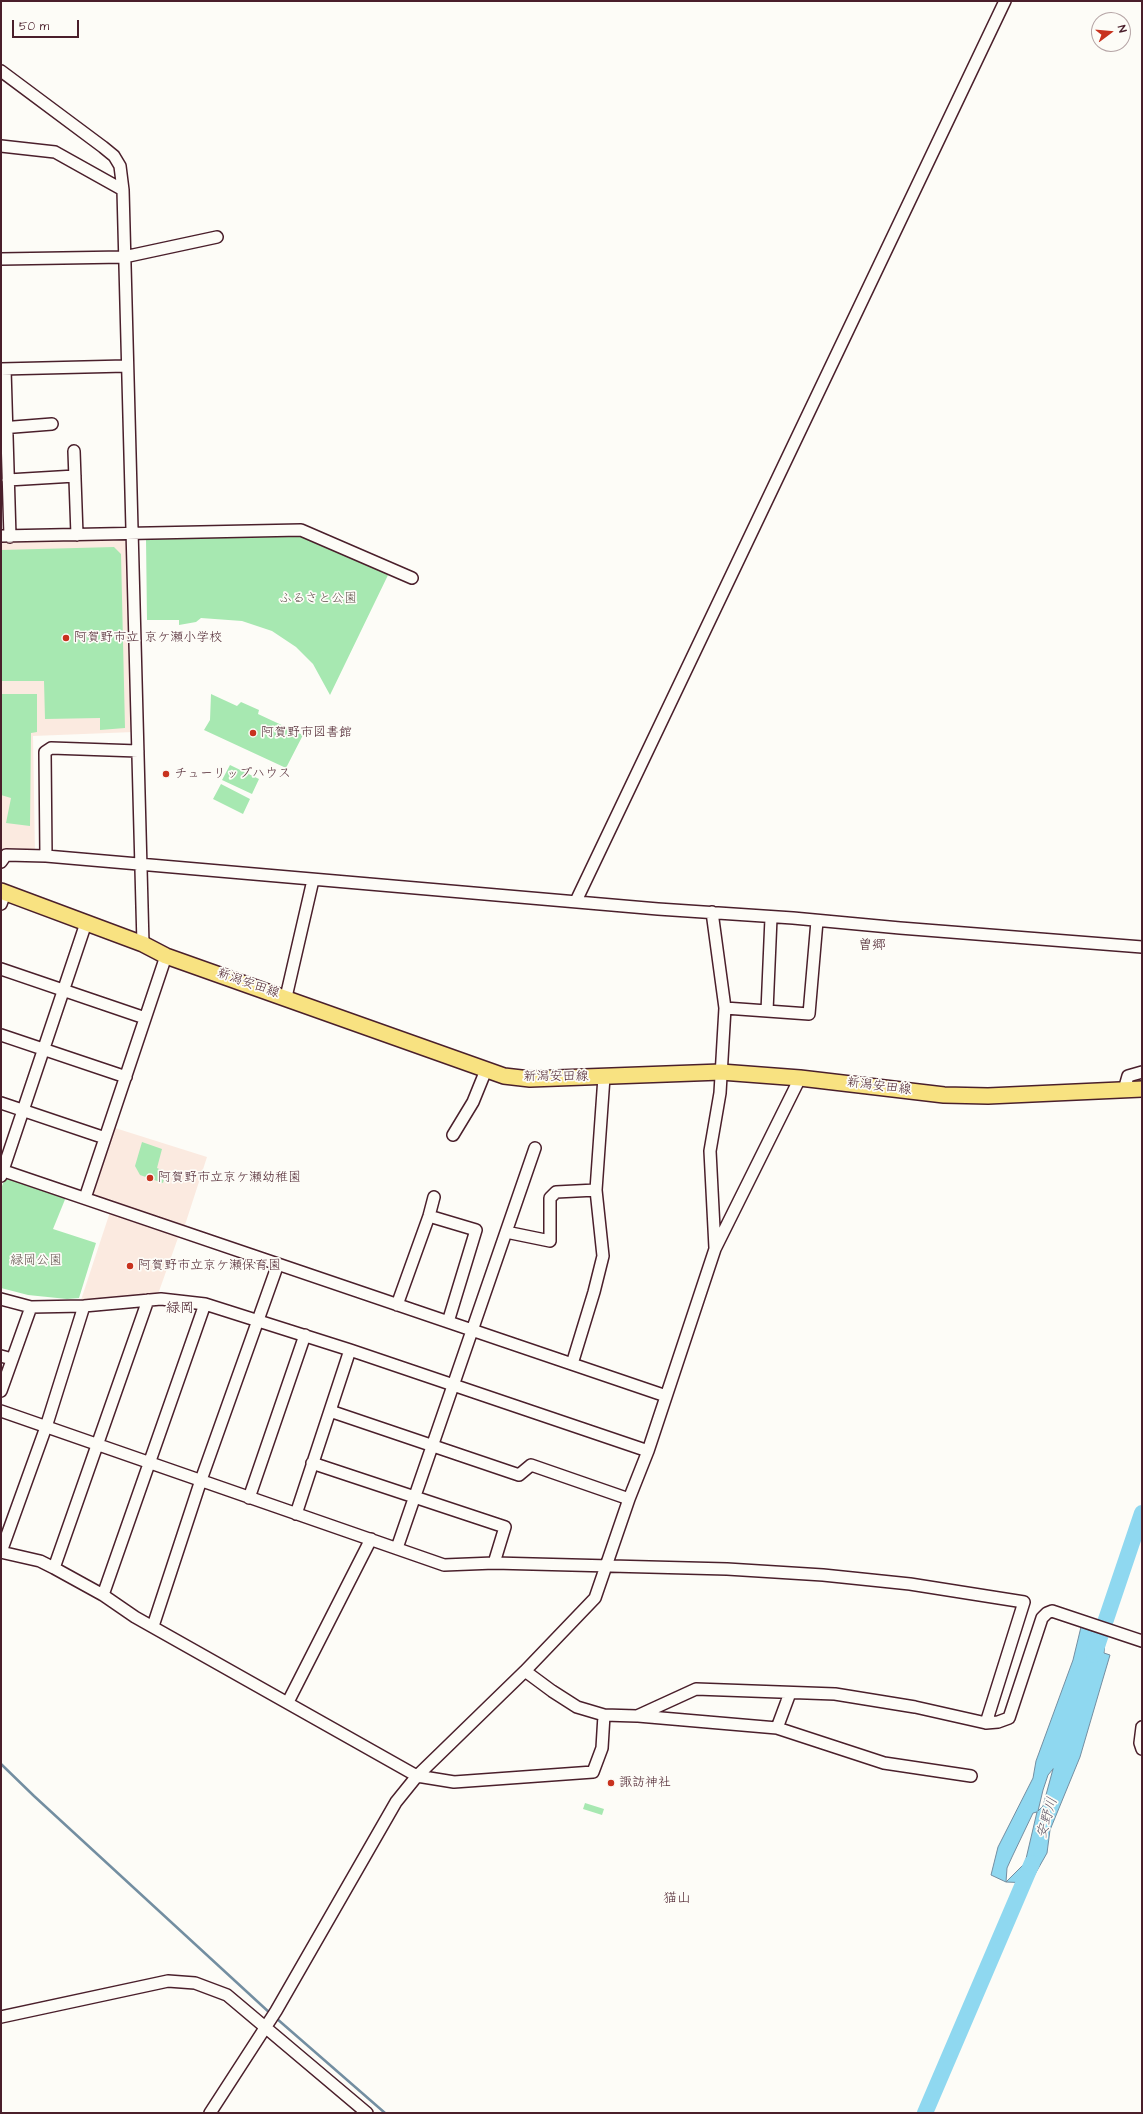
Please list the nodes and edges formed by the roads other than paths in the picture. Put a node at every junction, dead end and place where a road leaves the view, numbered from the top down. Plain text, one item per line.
1 (1005, 1) edge
2 (1, 71) edge
3 (1, 146) edge
4 (123, 190) junction
5 (217, 237) dead end
6 (124, 257) junction
7 (1, 259) edge
8 (126, 366) junction
9 (3, 369) edge
10 (52, 424) dead end
11 (4, 428) edge
12 (74, 451) dead end
13 (75, 476) junction
14 (8, 480) junction
15 (131, 533) junction
16 (77, 535) junction
17 (6, 536) edge
18 (412, 578) dead end
19 (138, 751) junction
20 (46, 856) junction
21 (1, 862) edge
22 (141, 865) junction
23 (313, 880) junction
24 (2, 896) edge
25 (576, 901) junction
26 (712, 912) junction
27 (771, 918) junction
28 (817, 921) junction
29 (86, 923) junction
30 (143, 944) junction
31 (1142, 946) edge
32 (166, 956) junction
33 (1, 969) edge
34 (64, 989) junction
35 (286, 998) junction
36 (725, 1008) junction
37 (767, 1011) junction
38 (145, 1018) junction
39 (1, 1036) edge
40 (44, 1049) junction
41 (486, 1070) junction
42 (721, 1072) junction
43 (1142, 1072) edge
44 (126, 1077) junction
45 (604, 1077) junction
46 (800, 1078) junction
47 (1142, 1088) edge
48 (1124, 1090) junction
49 (1, 1103) edge
50 (23, 1111) junction
51 (453, 1135) dead end
52 (105, 1138) junction
53 (535, 1148) dead end
54 (2, 1172) edge
55 (596, 1190) junction
56 (434, 1197) dead end
57 (85, 1198) junction
58 (429, 1216) junction
59 (506, 1232) junction
60 (715, 1249) junction
61 (278, 1264) junction
62 (1, 1299) edge
63 (148, 1300) junction
64 (205, 1304) junction
65 (397, 1305) junction
66 (84, 1306) junction
67 (31, 1307) junction
68 (258, 1320) junction
69 (448, 1322) junction
70 (472, 1330) junction
71 (305, 1335) junction
72 (350, 1350) junction
73 (1, 1356) edge
74 (12, 1359) junction
75 (572, 1364) junction
76 (453, 1385) junction
77 (1, 1391) edge
78 (666, 1396) junction
79 (1, 1411) edge
80 (330, 1411) junction
81 (46, 1427) junction
82 (97, 1445) junction
83 (432, 1446) junction
84 (648, 1451) junction
85 (149, 1462) junction
86 (312, 1463) junction
87 (201, 1480) junction
88 (414, 1497) junction
89 (249, 1498) junction
90 (629, 1499) junction
91 (296, 1514) junction
92 (371, 1539) junction
93 (397, 1548) junction
94 (1, 1552) edge
95 (494, 1563) junction
96 (607, 1567) junction
97 (54, 1568) junction
98 (103, 1595) junction
99 (153, 1626) junction
100 (1142, 1641) edge
101 (525, 1671) junction
102 (790, 1693) junction
103 (288, 1702) junction
104 (604, 1715) junction
105 (637, 1716) junction
106 (986, 1723) junction
107 (1142, 1727) edge
108 (777, 1728) junction
109 (1142, 1749) edge
110 (417, 1776) junction
111 (971, 1776) dead end
112 (1, 2017) edge
113 (266, 2027) junction
114 (210, 2113) edge
115 (367, 2113) edge

1 - 25 street
2 - 4 street
3 - 4 street
4 - 6 street
5 - 6 street
6 - 7 street
6 - 8 street
8 - 9 street
8 - 15 street
9 - 11 street
10 - 11 street
11 - 14 street
12 - 13 street
13 - 14 street
13 - 16 street
14 - 17 street
15 - 16 street
15 - 18 street
15 - 19 street
16 - 17 street
19 - 20 street
19 - 22 street
20 - 21 street
20 - 22 street
22 - 23 street
22 - 30 street
23 - 25 street
23 - 35 street
24 - 29 main road, 新潟安田線
25 - 26 street
26 - 27 street
26 - 36 street
27 - 28 street
27 - 37 street
28 - 31 street
28 - 37 street
29 - 30 main road, 新潟安田線
29 - 34 street
30 - 32 main road, 新潟安田線
32 - 35 main road, 新潟安田線
32 - 38 street
33 - 34 street
34 - 38 street
34 - 40 street
35 - 41 main road, 新潟安田線
36 - 37 street
36 - 42 street
38 - 44 street
39 - 40 street
40 - 44 street
40 - 50 street
41 - 45 main road, 新潟安田線
41 - 51 street
42 - 45 main road, 新潟安田線
42 - 46 main road, 新潟安田線
42 - 60 street
43 - 48 street
44 - 52 street
45 - 55 street
46 - 48 main road, 新潟安田線
46 - 60 street
47 - 48 main road, 新潟安田線
49 - 50 street
50 - 52 street
50 - 54 street
52 - 57 street
53 - 59 street
54 - 57 street
55 - 59 street
55 - 75 street
56 - 58 street
57 - 61 street
58 - 65 street
58 - 69 street
59 - 70 street
60 - 78 street
61 - 65 street
61 - 68 street
62 - 67 street
63 - 64 street
63 - 66 street
63 - 82 street
64 - 68 street
64 - 85 street
65 - 69 street
66 - 67 street
66 - 81 street
67 - 74 street
68 - 71 street
68 - 87 street
69 - 70 street
70 - 75 street
70 - 76 street
71 - 72 street
71 - 89 street
72 - 76 street
72 - 80 street
73 - 74 street
74 - 77 street
75 - 78 street
76 - 83 street
76 - 84 street
78 - 84 street
79 - 81 street
80 - 83 street
80 - 86 street
81 - 82 street
81 - 94 street
82 - 85 street
82 - 97 street
83 - 88 street
83 - 90 street
84 - 90 street
85 - 87 street
85 - 98 street
86 - 88 street
86 - 91 street
87 - 89 street
87 - 99 street
88 - 93 street
88 - 95 street
89 - 91 street
90 - 96 street
91 - 92 street
92 - 93 street
92 - 103 street
93 - 95 street
94 - 97 street
95 - 96 street
96 - 101 street
96 - 106 street
97 - 98 street
98 - 99 street
99 - 103 street
100 - 106 street
101 - 104 street
101 - 110 street
102 - 105 street
102 - 106 street
102 - 108 street
103 - 110 street
104 - 105 street
104 - 110 street
105 - 108 street
107 - 109 street
108 - 111 street
110 - 113 street
112 - 113 street
113 - 114 street
113 - 115 street

